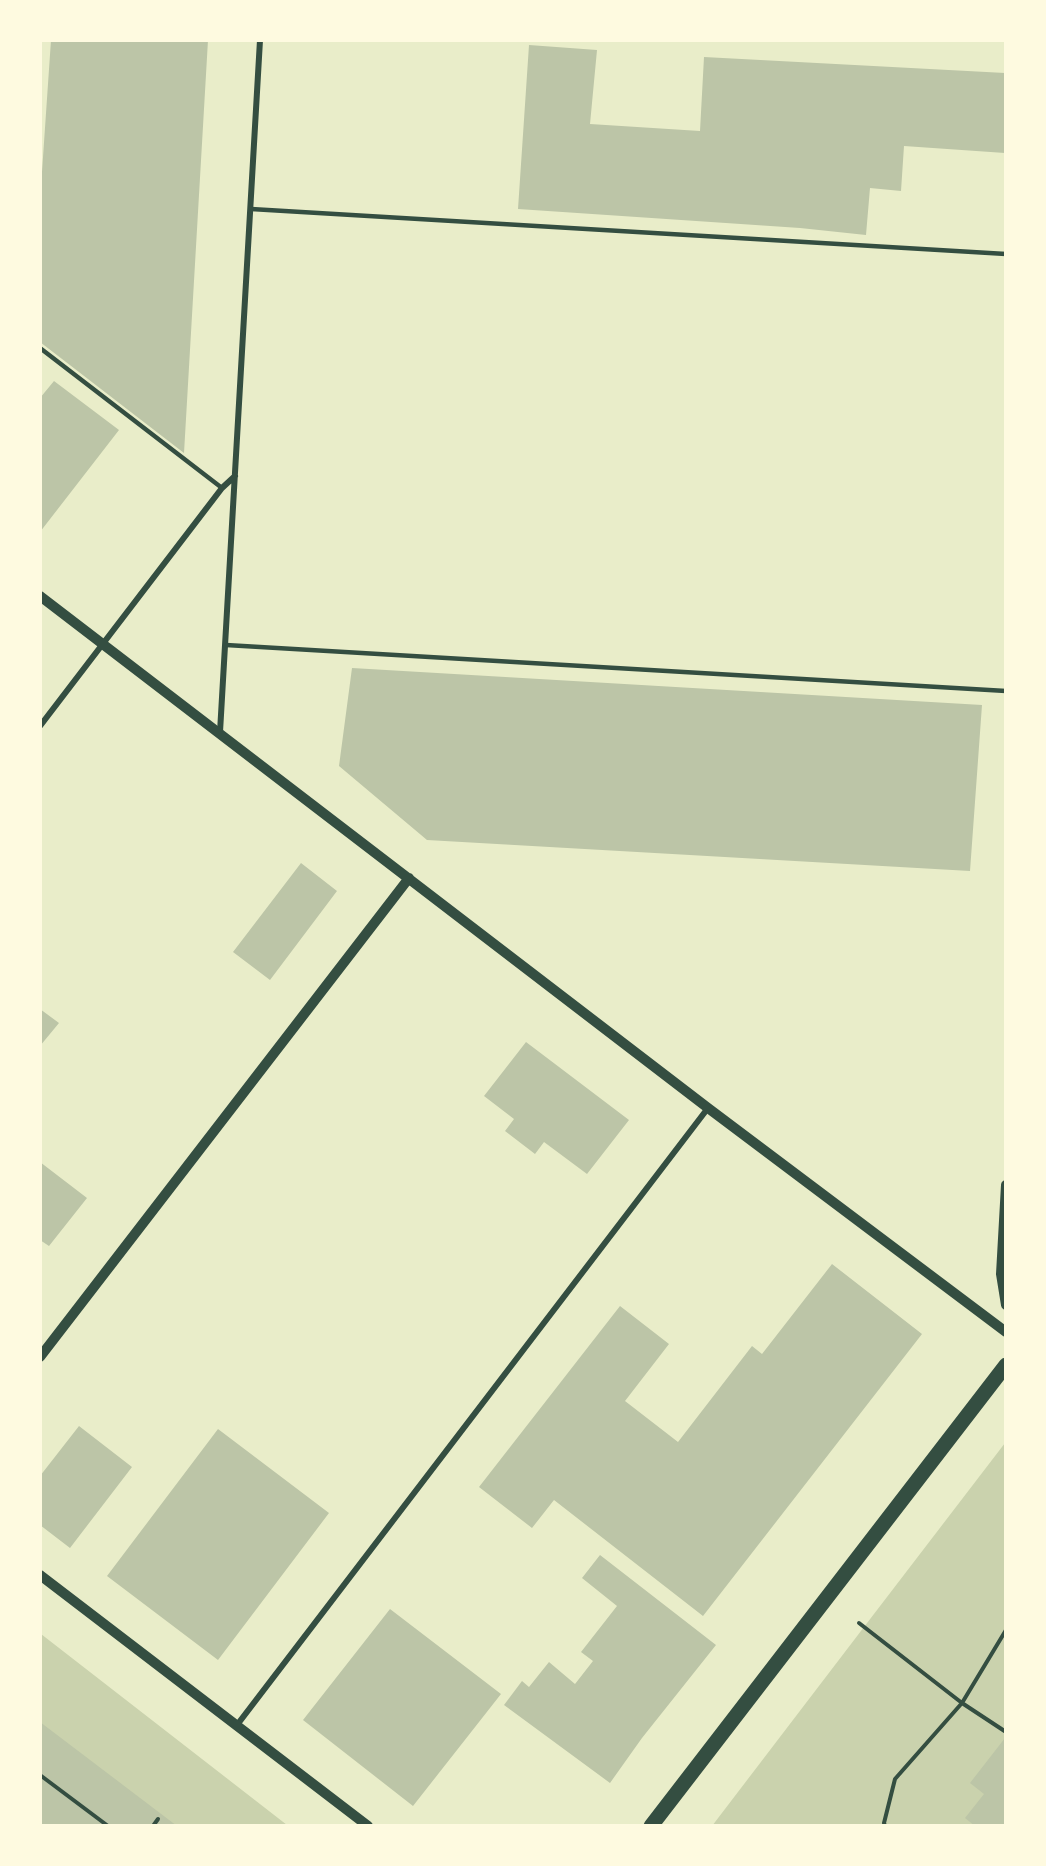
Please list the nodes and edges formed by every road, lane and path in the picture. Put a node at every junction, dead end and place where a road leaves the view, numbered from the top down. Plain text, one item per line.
1 (260, 40) edge
2 (250, 209) junction
3 (1005, 254) edge
4 (40, 348) edge
5 (235, 476) junction
6 (222, 488) junction
7 (40, 596) edge
8 (104, 644) junction
9 (226, 645) junction
10 (1005, 691) edge
11 (40, 726) edge
12 (220, 732) junction
13 (409, 878) junction
14 (708, 1108) junction
15 (1005, 1185) edge
16 (1005, 1305) edge
17 (1005, 1332) edge
18 (40, 1358) edge
19 (1005, 1365) edge
20 (40, 1575) edge
21 (859, 1623) dead end
22 (1005, 1630) edge
23 (962, 1703) junction
24 (237, 1725) junction
25 (1005, 1732) edge
26 (40, 1775) edge
27 (158, 1819) dead end
28 (108, 1826) edge
29 (153, 1826) edge
30 (368, 1826) edge
31 (651, 1826) edge
32 (885, 1826) edge

1 - 2 street
2 - 3 lane
2 - 5 street
4 - 6 lane
5 - 6 street
5 - 9 street
6 - 8 street
7 - 8 street
8 - 11 street
8 - 12 street
9 - 10 lane
9 - 12 street
12 - 13 street
13 - 14 street
13 - 18 street
14 - 17 street
14 - 24 street
15 - 16 street
19 - 31 main road
20 - 24 street
21 - 23 path
22 - 23 path
23 - 25 path
23 - 32 path
24 - 30 street
26 - 28 path
27 - 29 path

